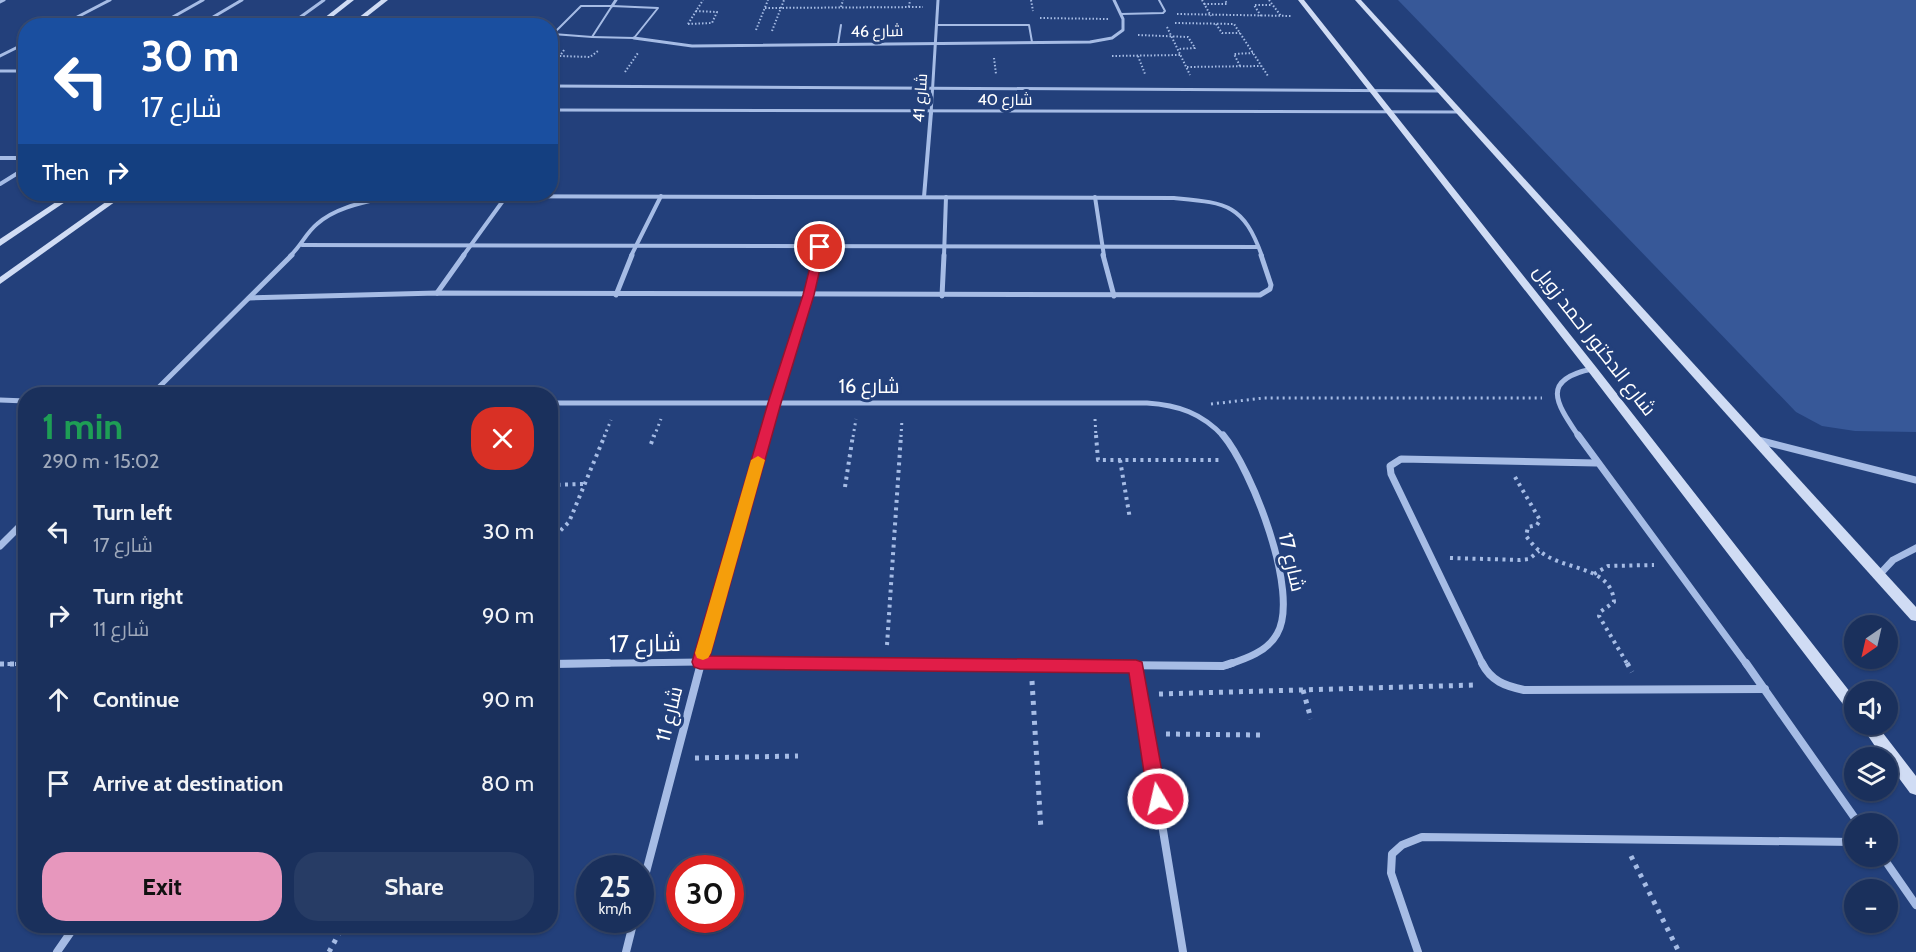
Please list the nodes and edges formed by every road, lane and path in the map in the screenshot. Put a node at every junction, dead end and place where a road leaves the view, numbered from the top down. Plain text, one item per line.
1 (110, 0) edge
2 (203, 0) edge
3 (242, 0) edge
4 (324, 0) edge
5 (351, 0) edge
6 (385, 0) edge
7 (616, 0) edge
8 (703, 0) edge
9 (768, 0) edge
10 (784, 0) edge
11 (843, 0) edge
12 (910, 0) edge
13 (938, 0) edge
14 (1031, 0) edge
15 (1114, 0) edge
16 (1159, 0) edge
17 (1202, 0) edge
18 (1225, 0) edge
19 (1269, 0) edge
20 (1301, 0) edge
21 (1358, 0) edge
22 (1204, 4) junction
23 (1272, 4) junction
24 (612, 6) junction
25 (841, 7) junction
26 (909, 7) junction
27 (938, 7) junction
28 (765, 8) junction
29 (781, 8) junction
30 (696, 12) junction
31 (1165, 12) junction
32 (1121, 14) junction
33 (1211, 16) junction
34 (1261, 16) junction
35 (1281, 16) junction
36 (1314, 16) junction
37 (75, 18) edge
38 (171, 18) edge
39 (212, 18) edge
40 (299, 18) edge
41 (327, 18) edge
42 (361, 18) edge
43 (1123, 19) junction
44 (1216, 23) junction
45 (688, 24) junction
46 (841, 25) dead end
47 (937, 25) junction
48 (558, 29) edge
49 (1240, 33) junction
50 (1119, 34) junction
51 (558, 36) edge
52 (592, 37) junction
53 (1172, 37) junction
54 (634, 38) junction
55 (935, 42) junction
56 (1032, 42) junction
57 (838, 44) junction
58 (675, 45) junction
59 (767, 45) junction
60 (749, 46) junction
61 (18, 47) edge
62 (14, 49) junction
63 (18, 49) edge
64 (1178, 49) junction
65 (558, 50) edge
66 (564, 50) junction
67 (570, 51) dead end
68 (588, 51) dead end
69 (635, 51) dead end
70 (1253, 53) junction
71 (0, 56) edge
72 (1261, 66) junction
73 (1186, 67) junction
74 (1240, 67) junction
75 (18, 70) edge
76 (0, 71) edge
77 (558, 86) edge
78 (614, 86) junction
79 (933, 88) junction
80 (1196, 89) junction
81 (1277, 89) junction
82 (1371, 91) junction
83 (1441, 91) junction
84 (558, 110) edge
85 (932, 112) junction
86 (1388, 112) junction
87 (1460, 112) junction
88 (0, 158) edge
89 (18, 158) edge
90 (18, 173) edge
91 (0, 184) edge
92 (661, 196) junction
93 (558, 197) edge
94 (924, 197) junction
95 (946, 197) junction
96 (1095, 197) junction
97 (63, 201) edge
98 (112, 201) edge
99 (370, 201) edge
100 (503, 201) edge
101 (0, 243) edge
102 (474, 244) junction
103 (302, 245) junction
104 (943, 245) junction
105 (635, 247) junction
106 (820, 247) junction
107 (1101, 247) junction
108 (1258, 247) junction
109 (0, 281) edge
110 (436, 293) junction
111 (616, 295) junction
112 (808, 295) junction
113 (942, 296) junction
114 (1114, 296) junction
115 (249, 298) junction
116 (1592, 369) junction
117 (159, 387) edge
118 (1555, 398) junction
119 (0, 400) edge
120 (18, 401) edge
121 (558, 403) edge
122 (619, 403) junction
123 (667, 403) junction
124 (775, 403) junction
125 (859, 403) junction
126 (903, 403) junction
127 (1094, 403) junction
128 (1187, 410) junction
129 (1758, 440) junction
130 (651, 444) dead end
131 (1120, 460) junction
132 (1241, 460) junction
133 (1506, 461) junction
134 (1596, 463) junction
135 (1916, 480) edge
136 (584, 484) junction
137 (558, 485) edge
138 (845, 487) dead end
139 (1130, 519) dead end
140 (18, 528) edge
141 (558, 532) edge
142 (0, 546) edge
143 (1916, 548) edge
144 (1539, 551) junction
145 (1431, 557) junction
146 (1673, 566) junction
147 (1594, 574) junction
148 (1879, 575) junction
149 (1916, 616) edge
150 (700, 662) junction
151 (0, 664) edge
152 (18, 664) edge
153 (558, 664) edge
154 (886, 664) junction
155 (1031, 665) junction
156 (1136, 666) junction
157 (1501, 684) junction
158 (1643, 689) junction
159 (1765, 689) junction
160 (1303, 690) junction
161 (1140, 695) junction
162 (1844, 695) edge
163 (1311, 719) dead end
164 (1147, 734) junction
165 (1260, 735) dead end
166 (1875, 735) edge
167 (798, 756) dead end
168 (676, 758) junction
169 (1916, 788) edge
170 (1851, 813) edge
171 (1041, 830) dead end
172 (1622, 839) junction
173 (1844, 842) edge
174 (651, 855) edge
175 (1890, 867) edge
176 (1916, 905) edge
177 (70, 933) edge
178 (339, 933) edge
179 (631, 933) edge
180 (57, 952) edge
181 (329, 952) edge
182 (626, 952) edge
183 (1183, 952) edge
184 (1418, 952) edge
185 (1679, 952) edge

1 - 37 street
2 - 38 street
3 - 39 street
4 - 40 street
5 - 41 street
6 - 42 street
7 - 24 street
8 - 30 path
9 - 28 path
10 - 29 path
11 - 25 path
12 - 26 path
13 - 27 street, شارع 41
14 - 43 path
15 - 32 street
16 - 31 lane
17 - 22 path
18 - 22 path
19 - 23 path
20 - 36 street, شارع الدكتور احمد زويل
21 - 83 street
22 - 33 path
23 - 34 path
23 - 35 path
24 - 48 lane
24 - 52 lane
24 - 54 lane
25 - 26 path
25 - 29 path
26 - 27 path
27 - 47 street, شارع 41
28 - 29 path
28 - 60 path
29 - 59 path
30 - 45 path
30 - 45 path
31 - 32 lane
31 - 33 path
32 - 43 street
33 - 34 path
34 - 35 path
35 - 36 path
36 - 82 street, شارع الدكتور احمد زويل
43 - 50 street
44 - 49 path
44 - 49 path
44 - 53 path
45 - 58 path
46 - 57 lane
47 - 55 street, شارع 41
47 - 56 lane
49 - 70 path
50 - 53 path
50 - 56 street, شارع 46
51 - 52 lane
52 - 54 lane
53 - 64 path
53 - 64 path
54 - 58 street, شارع 46
55 - 56 street, شارع 46
55 - 57 street, شارع 46
55 - 79 street, شارع 41
57 - 59 street, شارع 46
58 - 60 street, شارع 46
59 - 60 street, شارع 46
61 - 62 street
62 - 63 street
62 - 71 street
64 - 73 path
65 - 66 path
66 - 67 path
66 - 68 path
69 - 78 path
70 - 72 path
70 - 74 path
72 - 74 path
72 - 81 path
73 - 74 path
73 - 80 path
75 - 76 street
77 - 78 street, شارع 40
78 - 79 street, شارع 40
79 - 80 street, شارع 40
79 - 85 street, شارع 41
80 - 81 street, شارع 40
81 - 82 street, شارع 40
82 - 83 street, شارع 40
82 - 86 street, شارع الدكتور احمد زويل
83 - 87 street
84 - 85 street, شارع 40
85 - 86 street, شارع 40
85 - 94 street, شارع 41
86 - 87 street, شارع 40
86 - 116 street, شارع الدكتور احمد زويل
87 - 129 street
88 - 89 street
90 - 91 street
92 - 93 street
92 - 94 street
92 - 105 street
94 - 95 street
95 - 96 street
95 - 104 street
96 - 107 street
96 - 108 street
97 - 101 street
98 - 109 street
99 - 103 street
100 - 102 street
102 - 103 street
102 - 105 street
102 - 110 street
103 - 115 street
104 - 106 street
104 - 107 street
104 - 113 street
105 - 106 street
105 - 111 street
106 - 112 street, شارع 11
107 - 108 street
107 - 114 street
108 - 114 street
110 - 111 street
110 - 115 street
111 - 112 street
112 - 113 street
112 - 124 street, شارع 11
113 - 114 street
115 - 117 street
116 - 118 street
116 - 162 street, شارع الدكتور احمد زويل
118 - 128 path
118 - 134 street
119 - 120 street
121 - 122 street, شارع 16
122 - 123 street, شارع 16
122 - 136 path
123 - 124 street, شارع 16
123 - 130 path
124 - 125 street, شارع 16
124 - 150 street, شارع 11
125 - 126 street, شارع 16
125 - 138 path
126 - 127 street, شارع 16
126 - 154 path
127 - 128 street, شارع 16
127 - 131 path
128 - 132 street, شارع 17
129 - 135 street
129 - 148 street
131 - 132 path
131 - 139 path
132 - 156 street, شارع 17
133 - 134 street
133 - 144 path
133 - 145 street
134 - 146 street
136 - 137 path
136 - 141 path
140 - 142 street
143 - 148 street
144 - 145 path
144 - 147 path
145 - 157 street
146 - 147 path
146 - 159 street
147 - 158 path
148 - 149 street
150 - 153 street, شارع 17
150 - 154 street, شارع 17
150 - 168 street, شارع 11
151 - 152 path
154 - 155 street, شارع 17
155 - 156 street, شارع 17
155 - 171 path
156 - 161 street
157 - 158 street
157 - 160 path
158 - 159 street
159 - 170 street
160 - 161 path
160 - 163 path
161 - 164 street
164 - 165 path
164 - 183 street
166 - 169 street
167 - 168 path
168 - 174 street, شارع 11
172 - 173 street
172 - 184 street
172 - 185 path
175 - 176 street
177 - 180 street
178 - 181 path
179 - 182 street

